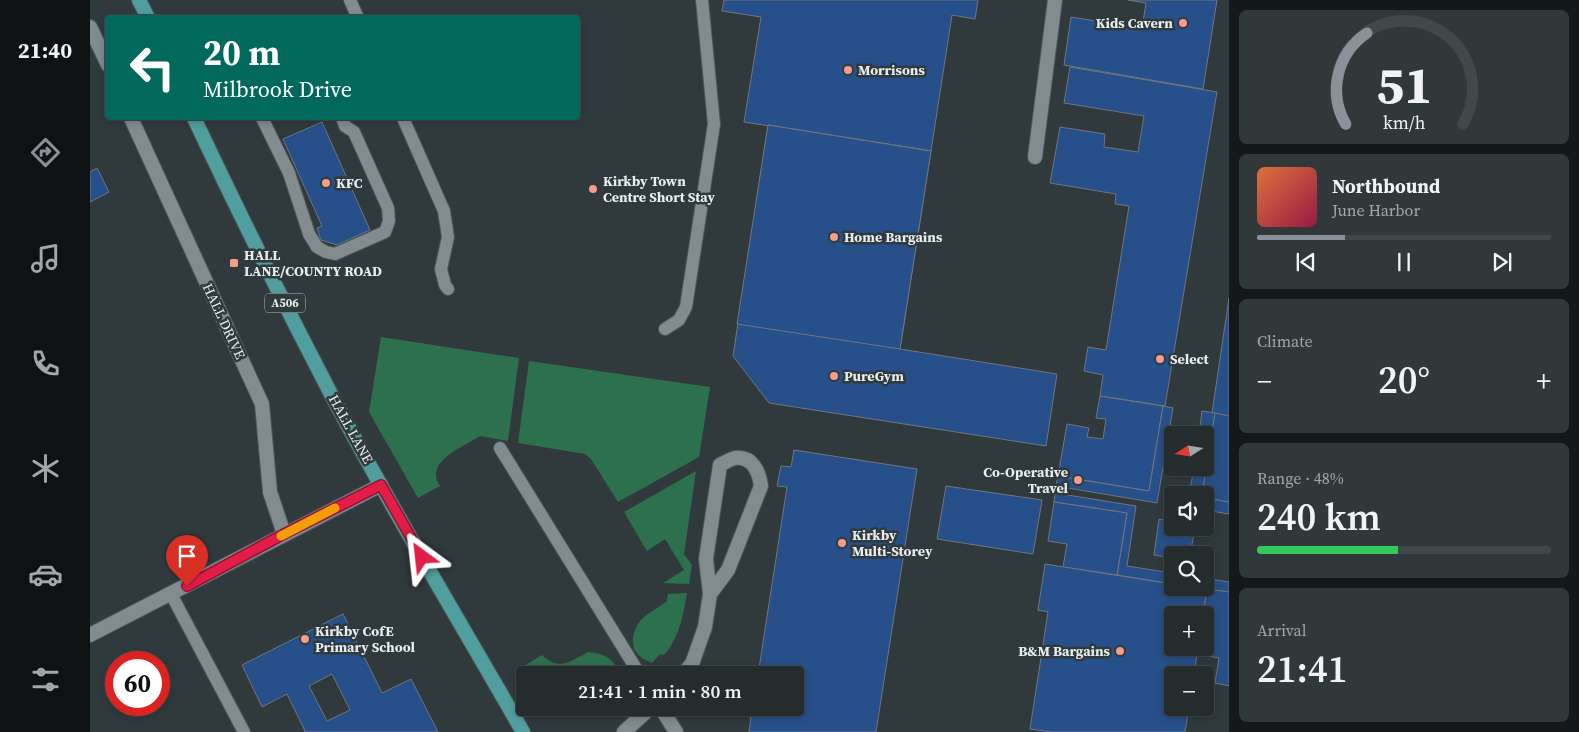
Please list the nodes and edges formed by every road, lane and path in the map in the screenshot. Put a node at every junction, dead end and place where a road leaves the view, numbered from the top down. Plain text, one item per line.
1 (140, 0) edge
2 (350, 0) edge
3 (702, 0) edge
4 (1056, 0) edge
5 (147, 15) edge
6 (357, 15) edge
7 (90, 27) edge
8 (105, 59) edge
9 (132, 120) edge
10 (195, 120) edge
11 (263, 120) edge
12 (343, 120) edge
13 (404, 120) edge
14 (1035, 157) dead end
15 (448, 289) dead end
16 (665, 328) dead end
17 (500, 448) dead end
18 (381, 485) junction
19 (284, 534) junction
20 (171, 594) junction
21 (710, 594) junction
22 (90, 635) edge
23 (634, 666) edge
24 (690, 666) edge
25 (641, 716) edge
26 (666, 716) edge
27 (244, 732) edge
28 (523, 732) edge
29 (624, 732) edge
30 (676, 732) edge

1 - 5 main road
2 - 6 lane
3 - 16 lane
4 - 14 street
7 - 8 street
9 - 19 street, HALL DRIVE
10 - 18 main road, HALL LANE / A506
11 - 12 lane
13 - 15 lane
17 - 23 lane
18 - 19 street
18 - 28 main road, HALL LANE / A506
19 - 20 street
20 - 22 street
20 - 27 lane
21 - 21 street
21 - 24 street
25 - 29 street
26 - 30 street

